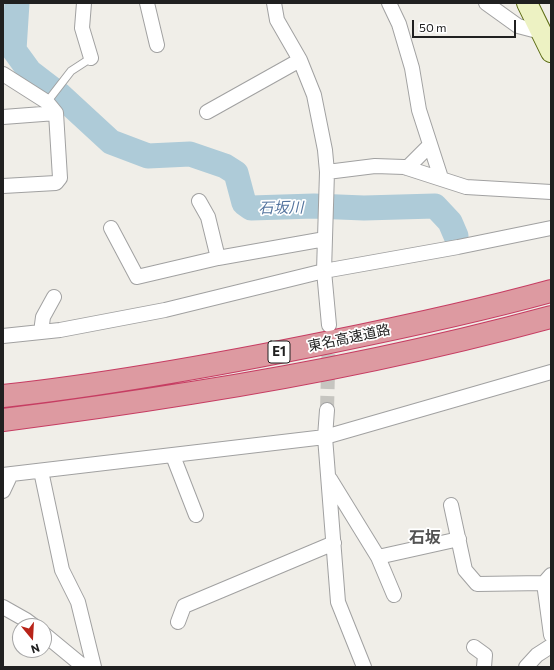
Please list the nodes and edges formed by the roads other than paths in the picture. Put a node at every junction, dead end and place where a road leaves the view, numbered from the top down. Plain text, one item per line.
1 (84, 3) edge
2 (147, 3) edge
3 (274, 3) edge
4 (389, 3) edge
5 (486, 3) edge
6 (527, 3) edge
7 (541, 32) junction
8 (158, 45) dead end
9 (551, 52) edge
10 (91, 58) joint
11 (300, 60) junction
12 (3, 74) edge
13 (50, 105) junction
14 (207, 112) dead end
15 (3, 117) edge
16 (430, 145) junction
17 (407, 168) junction
18 (327, 172) junction
19 (441, 178) junction
20 (3, 186) edge
21 (551, 192) edge
22 (199, 201) dead end
23 (111, 228) dead end
24 (551, 228) edge
25 (325, 239) junction
26 (218, 258) junction
27 (324, 271) junction
28 (551, 288) edge
29 (551, 291) edge
30 (54, 296) dead end
31 (519, 300) junction
32 (551, 317) edge
33 (329, 325) tunnel mouth
34 (41, 332) junction
35 (3, 336) edge
36 (551, 372) edge
37 (3, 396) edge
38 (327, 410) tunnel mouth
39 (3, 420) edge
40 (326, 437) junction
41 (173, 456) junction
42 (41, 471) junction
43 (7, 474) edge
44 (329, 477) junction
45 (3, 491) edge
46 (451, 505) dead end
47 (196, 515) dead end
48 (459, 539) junction
49 (334, 543) junction
50 (378, 558) junction
51 (547, 579) edge
52 (394, 595) dead end
53 (3, 607) edge
54 (22, 618) edge
55 (178, 622) dead end
56 (551, 635) edge
57 (52, 641) edge
58 (551, 646) edge
59 (474, 647) dead end
60 (84, 667) edge
61 (94, 667) edge
62 (364, 667) edge
63 (484, 667) edge
64 (526, 667) edge

1 - 10 street
2 - 8 street
3 - 11 street
4 - 16 street
5 - 7 street
6 - 7 street
7 - 9 street
10 - 13 lane
11 - 14 street
11 - 18 street
12 - 13 street
13 - 15 street
13 - 20 street
16 - 17 street
16 - 19 street
17 - 18 street
17 - 19 street
18 - 25 street
19 - 21 street
22 - 26 street
23 - 26 street
24 - 27 street
25 - 26 street
25 - 27 street
27 - 33 street
27 - 34 street
28 - 31 highway
29 - 31 highway, 東名高速道路 / E1
30 - 34 street
31 - 37 highway, 東名高速道路 / E1
32 - 39 highway, 東名高速道路 / E1
34 - 35 street
36 - 40 street
38 - 40 street
40 - 41 street
40 - 44 street
41 - 42 street
41 - 47 street
42 - 43 street
42 - 61 street
43 - 45 street
44 - 49 street
44 - 50 street
46 - 48 street
48 - 50 street
48 - 51 street
49 - 55 street
49 - 62 street
50 - 52 street
51 - 56 street
53 - 54 street
57 - 60 street
58 - 64 street
59 - 63 street

